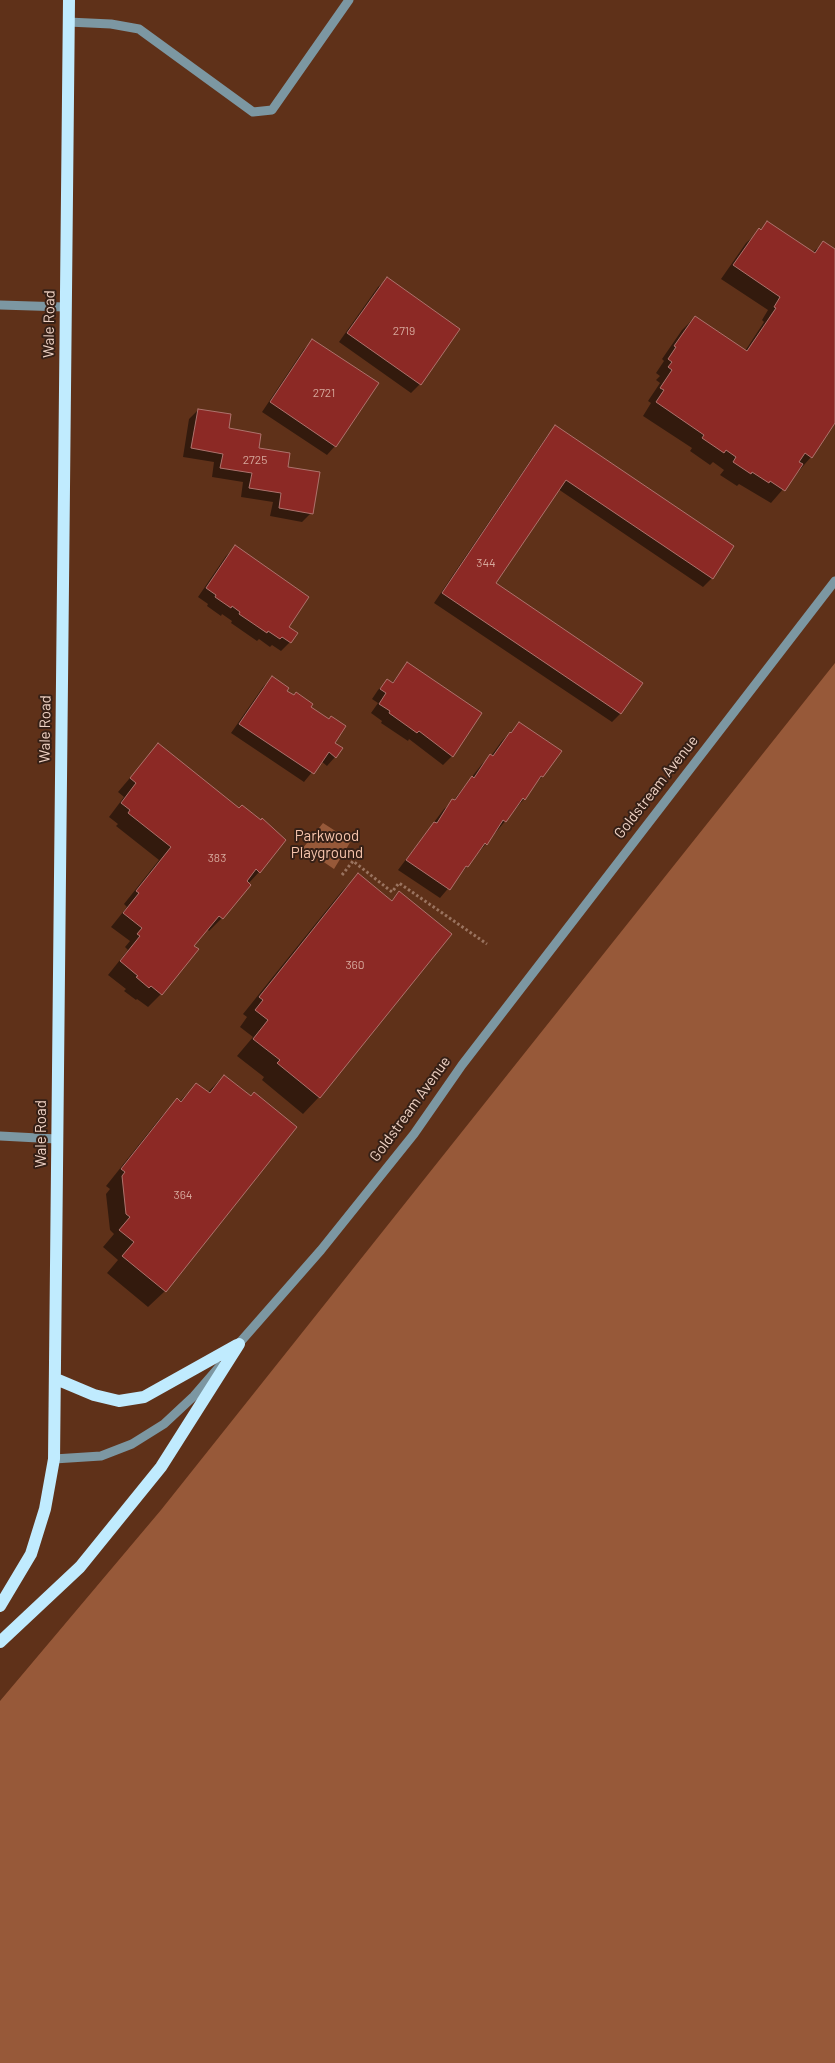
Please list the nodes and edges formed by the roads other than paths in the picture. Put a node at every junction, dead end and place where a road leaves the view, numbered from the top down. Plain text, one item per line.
1 (69, 0) edge
2 (349, 0) edge
3 (68, 22) junction
4 (0, 305) edge
5 (65, 307) junction
6 (835, 581) edge
7 (0, 1136) edge
8 (57, 1139) junction
9 (239, 1344) junction
10 (56, 1379) junction
11 (54, 1459) junction
12 (0, 1606) edge
13 (0, 1642) edge

1 - 3 main road, Wale Road
2 - 3 street
3 - 5 main road, Wale Road
4 - 5 street
5 - 8 main road, Wale Road
6 - 9 street, Goldstream Avenue
7 - 8 street
8 - 10 main road, Wale Road
9 - 10 main road
9 - 11 street, Goldstream Avenue
9 - 13 main road
10 - 11 main road, Wale Road
11 - 12 main road

